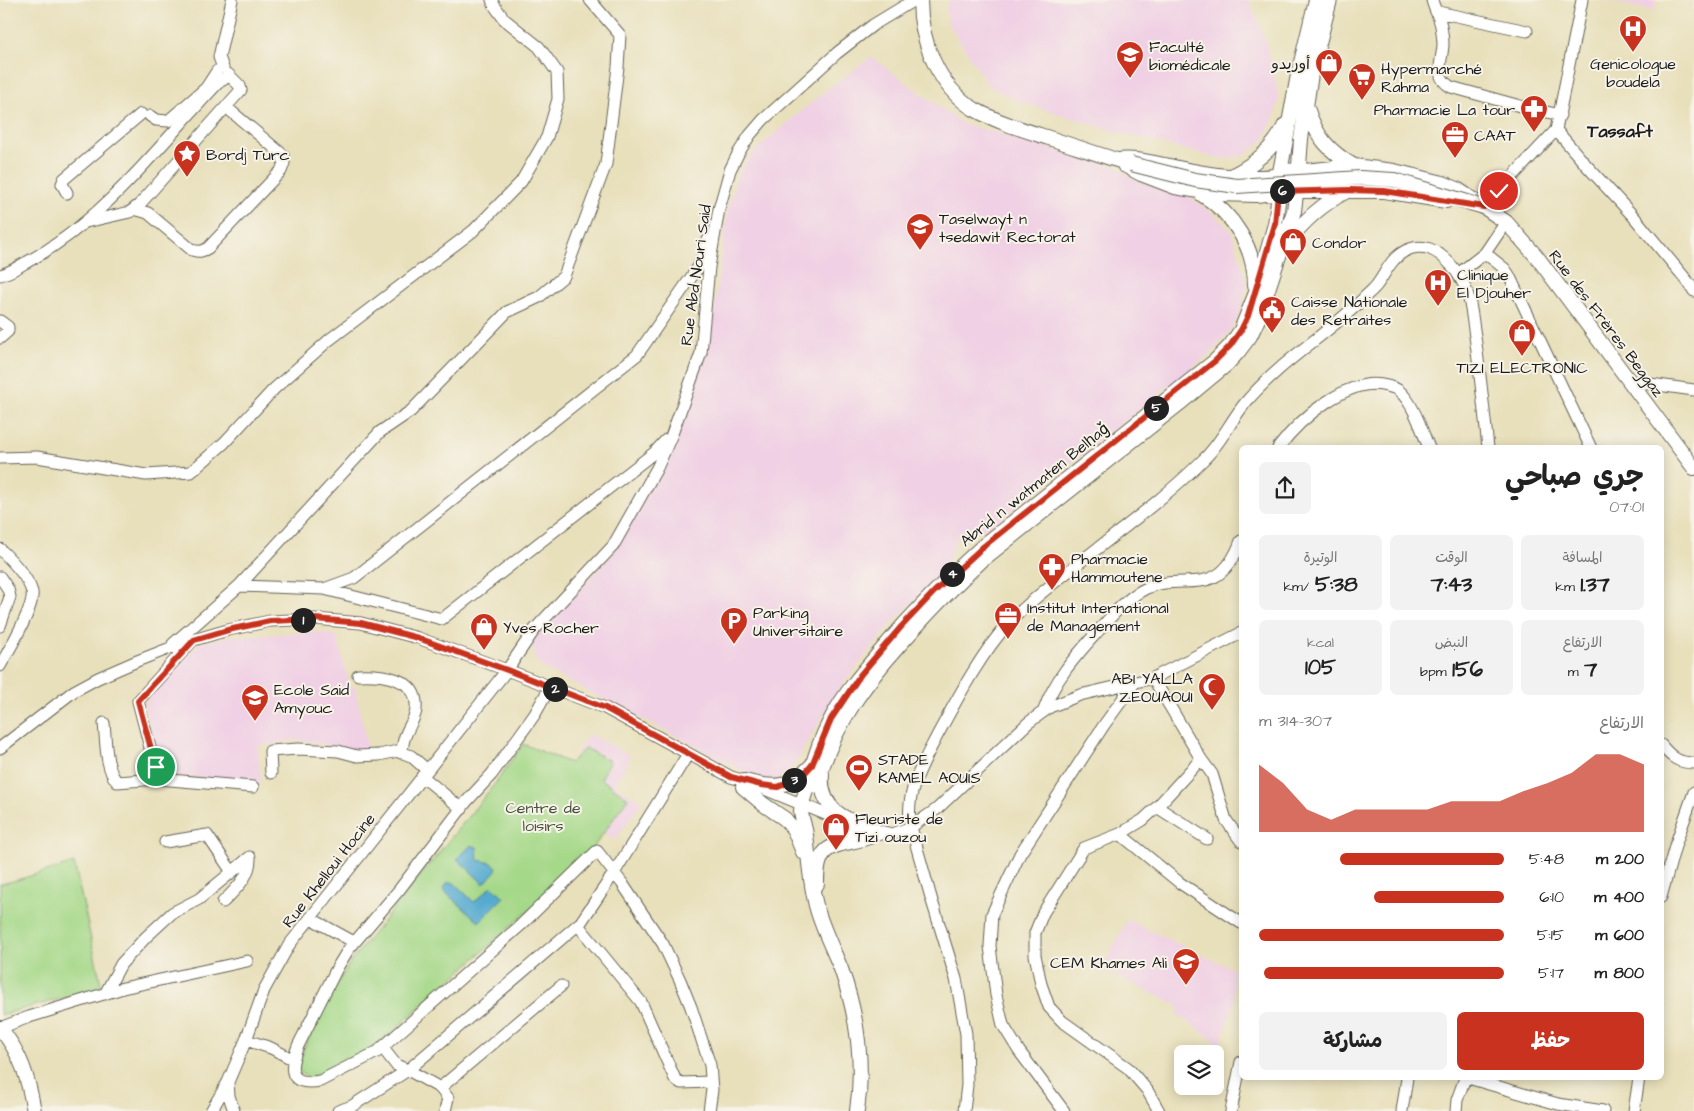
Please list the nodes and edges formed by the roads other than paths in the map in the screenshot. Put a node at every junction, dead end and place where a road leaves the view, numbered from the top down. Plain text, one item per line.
1 (232, 0) edge
2 (492, 0) edge
3 (590, 0) edge
4 (914, 0) edge
5 (920, 0) edge
6 (1316, 0) edge
7 (1330, 0) edge
8 (1432, 0) edge
9 (1580, 0) edge
10 (1438, 12) junction
11 (1527, 31) dead end
12 (223, 73) junction
13 (1306, 105) junction
14 (226, 107) junction
15 (1290, 115) junction
16 (1560, 115) junction
17 (1556, 130) junction
18 (1125, 162) junction
19 (1354, 166) junction
20 (1230, 176) junction
21 (1288, 182) junction
22 (1349, 190) junction
23 (1196, 191) junction
24 (68, 193) dead end
25 (1484, 207) junction
26 (134, 209) junction
27 (719, 209) junction
28 (85, 222) junction
29 (1506, 222) junction
30 (1485, 253) junction
31 (1277, 259) junction
32 (1458, 274) junction
33 (0, 275) edge
34 (1694, 291) edge
35 (1254, 295) junction
36 (0, 321) edge
37 (0, 338) edge
38 (1629, 381) junction
39 (1694, 390) edge
40 (672, 434) junction
41 (1280, 445) edge
42 (1428, 445) edge
43 (1488, 445) edge
44 (1590, 445) edge
45 (0, 458) edge
46 (1694, 468) edge
47 (1239, 545) edge
48 (0, 549) edge
49 (0, 578) edge
50 (239, 586) junction
51 (324, 588) junction
52 (0, 626) edge
53 (1239, 634) edge
54 (194, 640) junction
55 (167, 650) junction
56 (0, 666) edge
57 (507, 670) junction
58 (358, 675) dead end
59 (1153, 678) junction
60 (1134, 682) junction
61 (550, 687) junction
62 (1044, 710) junction
63 (104, 723) dead end
64 (0, 748) edge
65 (1664, 748) edge
66 (401, 753) junction
67 (688, 754) junction
68 (1201, 759) junction
69 (1694, 763) edge
70 (817, 764) junction
71 (271, 773) dead end
72 (424, 773) junction
73 (158, 779) junction
74 (740, 781) junction
75 (253, 787) dead end
76 (1694, 792) edge
77 (1157, 808) junction
78 (462, 809) junction
79 (805, 811) junction
80 (911, 827) junction
81 (876, 832) junction
82 (1120, 834) junction
83 (1207, 839) dead end
84 (1239, 839) edge
85 (165, 842) dead end
86 (808, 864) junction
87 (232, 872) junction
88 (614, 873) junction
89 (1664, 886) edge
90 (223, 902) dead end
91 (817, 910) junction
92 (310, 918) junction
93 (1239, 922) edge
94 (578, 925) junction
95 (354, 942) junction
96 (247, 961) dead end
97 (561, 986) dead end
98 (105, 994) junction
99 (0, 1028) edge
100 (246, 1040) junction
101 (382, 1047) junction
102 (292, 1059) junction
103 (408, 1070) junction
104 (1239, 1072) edge
105 (1407, 1080) edge
106 (1464, 1080) edge
107 (1475, 1080) edge
108 (1639, 1080) edge
109 (228, 1082) junction
110 (711, 1082) junction
111 (440, 1088) junction
112 (1578, 1109) edge
113 (34, 1111) edge
114 (211, 1111) edge
115 (234, 1111) edge
116 (338, 1111) edge
117 (445, 1111) edge
118 (709, 1111) edge
119 (857, 1111) edge
120 (964, 1111) edge
121 (1064, 1111) edge
122 (1159, 1111) edge
123 (1231, 1111) edge
124 (1402, 1111) edge
125 (1456, 1111) edge
126 (1604, 1111) edge
127 (1634, 1111) edge

1 - 12 street
2 - 45 street
3 - 50 street
4 - 27 street, Rue Abd Nouri Said
5 - 18 main road
6 - 15 main road
7 - 13 main road
8 - 10 street
9 - 16 street
10 - 11 street
10 - 16 street
12 - 14 street
12 - 24 street
12 - 28 street
13 - 19 main road
13 - 21 main road
14 - 26 street
14 - 26 street
15 - 20 main road
15 - 21 main road
16 - 17 street
17 - 25 street
17 - 34 street
18 - 20 main road
18 - 23 main road
18 - 25 main road, bridge
19 - 21 main road
19 - 25 main road, Rue des Frères Beggaz
20 - 21 main road
21 - 22 main road
21 - 23 main road
21 - 31 main road
21 - 35 main road, Abrid n watmaten Belḥaǧ
22 - 25 main road
22 - 31 main road
23 - 35 main road
25 - 29 main road, Rue des Frères Beggaz
26 - 28 street
27 - 40 street, Rue Abd Nouri Said
27 - 51 street
28 - 33 street
29 - 30 street
29 - 38 main road, Rue des Frères Beggaz
30 - 32 street
30 - 44 street
31 - 70 main road
32 - 43 street
32 - 80 street
35 - 70 main road, Abrid n watmaten Belḥaǧ
36 - 37 street
38 - 39 street
38 - 46 main road, Rue des Frères Beggaz
40 - 51 street
40 - 57 street, Rue Abd Nouri Said
41 - 42 street
47 - 62 street
48 - 56 street
49 - 52 street
50 - 51 street
50 - 55 street
53 - 59 street
54 - 55 street
54 - 57 street
54 - 73 street
55 - 64 street
57 - 61 street
57 - 72 street, Rue Khelloui Hocine
58 - 66 street
59 - 60 street
59 - 68 street
60 - 62 street
60 - 121 street
61 - 67 street
61 - 78 street
62 - 80 street
63 - 73 street
65 - 69 street
66 - 71 street
66 - 72 street
67 - 74 street
67 - 88 street
68 - 77 street
68 - 84 street
70 - 74 main road
70 - 79 main road
70 - 81 main road
72 - 78 street
72 - 92 street, Rue Khelloui Hocine
73 - 75 street
74 - 79 street
74 - 86 main road
76 - 89 street
77 - 82 street
77 - 83 street
78 - 95 street
79 - 81 street
79 - 86 main road
80 - 81 street
80 - 120 street
81 - 91 main road
82 - 93 street
82 - 122 street
85 - 87 street
86 - 91 main road
87 - 90 street
87 - 98 street
88 - 94 street
88 - 101 street
88 - 110 street
91 - 119 main road
92 - 95 street
92 - 100 street, Rue Khelloui Hocine
94 - 103 street
94 - 110 street
95 - 102 street
96 - 98 street
97 - 111 street
98 - 99 street
99 - 113 main road
100 - 102 street
100 - 109 street, Rue Khelloui Hocine
101 - 102 street
101 - 103 street
103 - 111 street
103 - 116 street
104 - 123 street
105 - 124 street
106 - 125 street
107 - 112 street
108 - 127 street
109 - 114 street, Rue Khelloui Hocine
109 - 115 street
110 - 118 street
111 - 117 street
112 - 126 street

